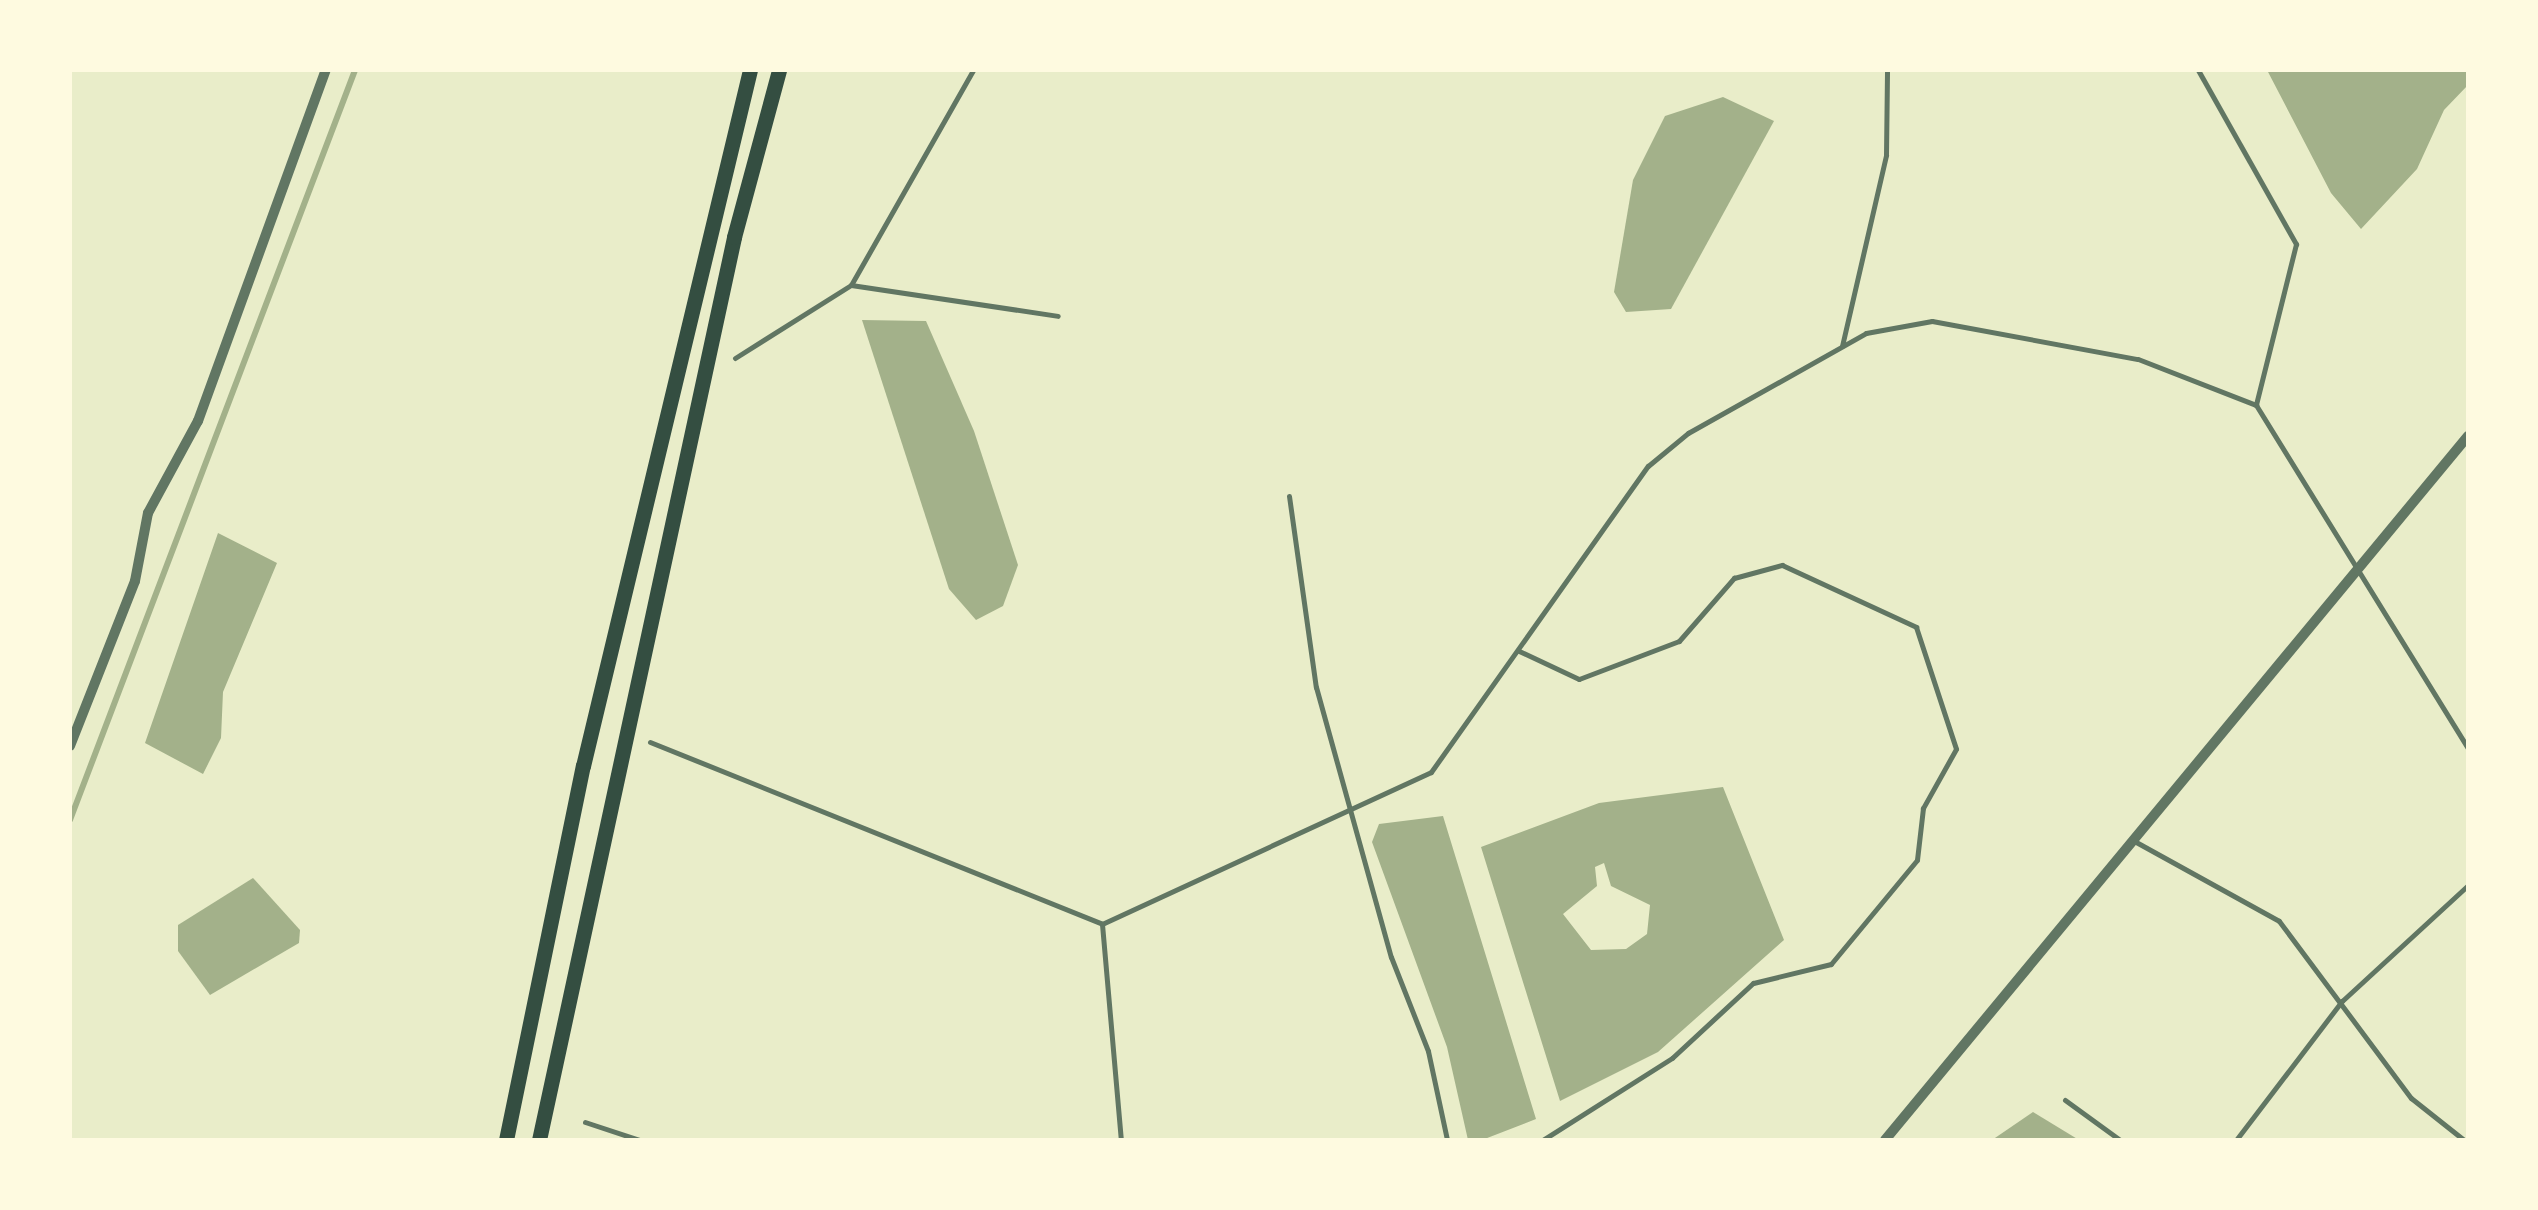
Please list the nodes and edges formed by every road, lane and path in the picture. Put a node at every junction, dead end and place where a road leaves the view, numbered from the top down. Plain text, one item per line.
1 (326, 70) edge
2 (750, 70) edge
3 (779, 70) edge
4 (972, 70) edge
5 (1887, 70) edge
6 (2198, 70) edge
7 (851, 285) junction
8 (1058, 316) dead end
9 (1842, 346) junction
10 (736, 358) dead end
11 (2256, 405) junction
12 (2468, 436) edge
13 (1288, 496) dead end
14 (2358, 570) junction
15 (1518, 650) junction
16 (650, 742) dead end
17 (70, 746) edge
18 (2468, 748) edge
19 (1348, 810) junction
20 (2133, 840) junction
21 (2468, 885) edge
22 (1102, 924) junction
23 (2342, 1000) junction
24 (2065, 1100) dead end
25 (585, 1122) dead end
26 (506, 1140) edge
27 (539, 1140) edge
28 (639, 1140) edge
29 (1121, 1140) edge
30 (1446, 1140) edge
31 (1543, 1140) edge
32 (1885, 1140) edge
33 (2120, 1140) edge
34 (2236, 1140) edge
35 (2464, 1140) edge

1 - 17 street
2 - 26 highway
3 - 27 highway
4 - 7 lane
5 - 9 lane
6 - 11 lane
7 - 8 lane
7 - 10 lane
9 - 11 lane
9 - 15 lane
11 - 14 lane
12 - 14 street
13 - 19 lane
14 - 18 lane
14 - 20 street
15 - 19 lane
15 - 31 lane
16 - 22 lane
19 - 22 lane
19 - 30 lane
20 - 23 lane
20 - 32 street
21 - 23 lane
22 - 29 lane
23 - 34 lane
23 - 35 lane
24 - 33 lane
25 - 28 lane

